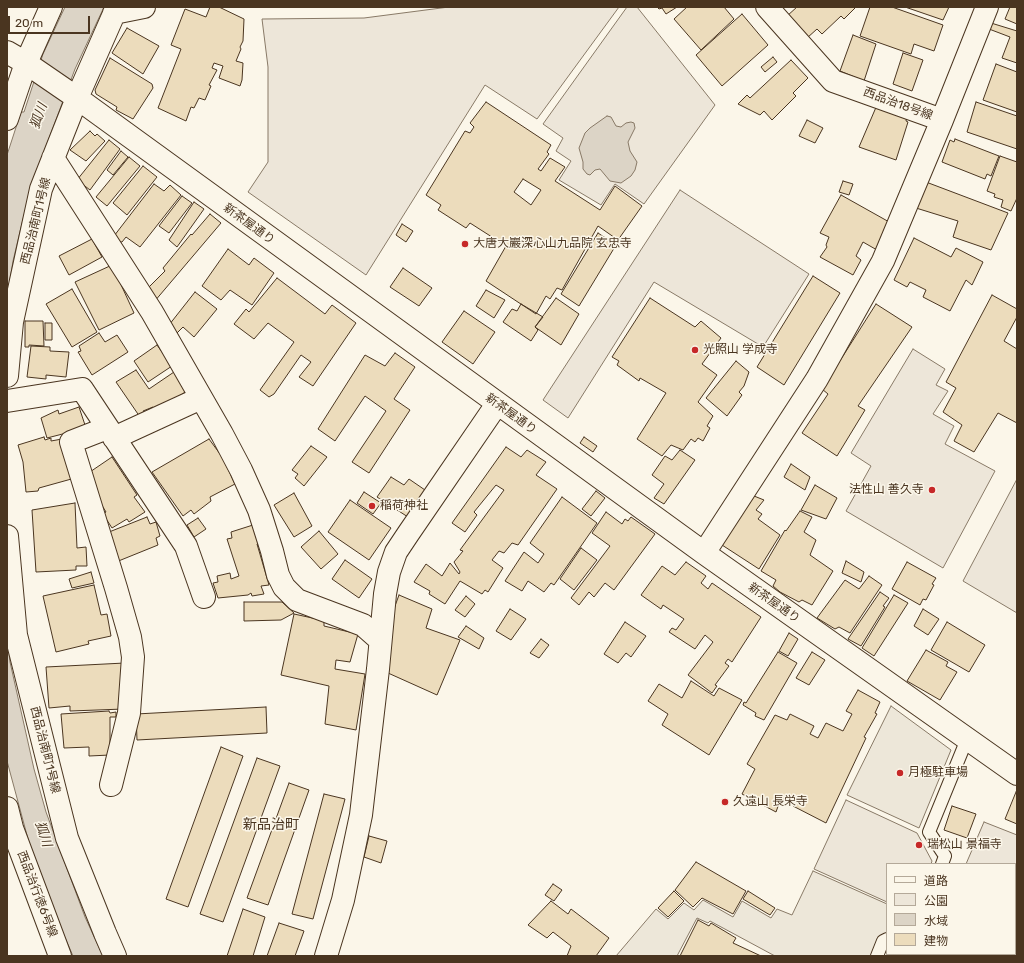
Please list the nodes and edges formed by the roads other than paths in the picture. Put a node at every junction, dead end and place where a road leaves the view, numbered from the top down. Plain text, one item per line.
1 (51, 7) edge
2 (144, 7) edge
3 (767, 7) edge
4 (986, 7) edge
5 (116, 10) edge
6 (7, 52) edge
7 (26, 63) junction
8 (77, 98) junction
9 (7, 119) edge
10 (942, 120) junction
11 (53, 158) junction
12 (7, 376) edge
13 (201, 398) junction
14 (7, 401) edge
15 (497, 404) junction
16 (111, 433) junction
17 (7, 536) edge
18 (704, 553) junction
19 (204, 597) dead end
20 (380, 640) junction
21 (967, 739) junction
22 (1017, 774) edge
23 (111, 785) dead end
24 (7, 808) edge
25 (942, 863) edge
26 (886, 940) edge
27 (60, 956) edge
28 (115, 956) edge
29 (326, 956) edge
30 (877, 956) edge

1 - 7 street
2 - 5 street
3 - 10 street, 西品治18号線
4 - 10 street, 西品治18号線
5 - 8 street, 西品治南町1号線
6 - 7 street, 新茶屋通り
7 - 8 street, 新茶屋通り
7 - 9 street
8 - 11 street, 西品治南町1号線
8 - 15 street, 新茶屋通り
10 - 18 street
11 - 12 street, 西品治南町1号線
11 - 13 street
13 - 16 street
13 - 20 street
14 - 16 street
15 - 18 street, 新茶屋通り
15 - 20 street
16 - 19 street
16 - 23 street
17 - 28 street, 西品治南町1号線
18 - 21 street, 新茶屋通り
20 - 29 street
21 - 22 street, 新茶屋通り
21 - 25 lane
24 - 27 street, 西品治行徳6号線
26 - 30 lane

